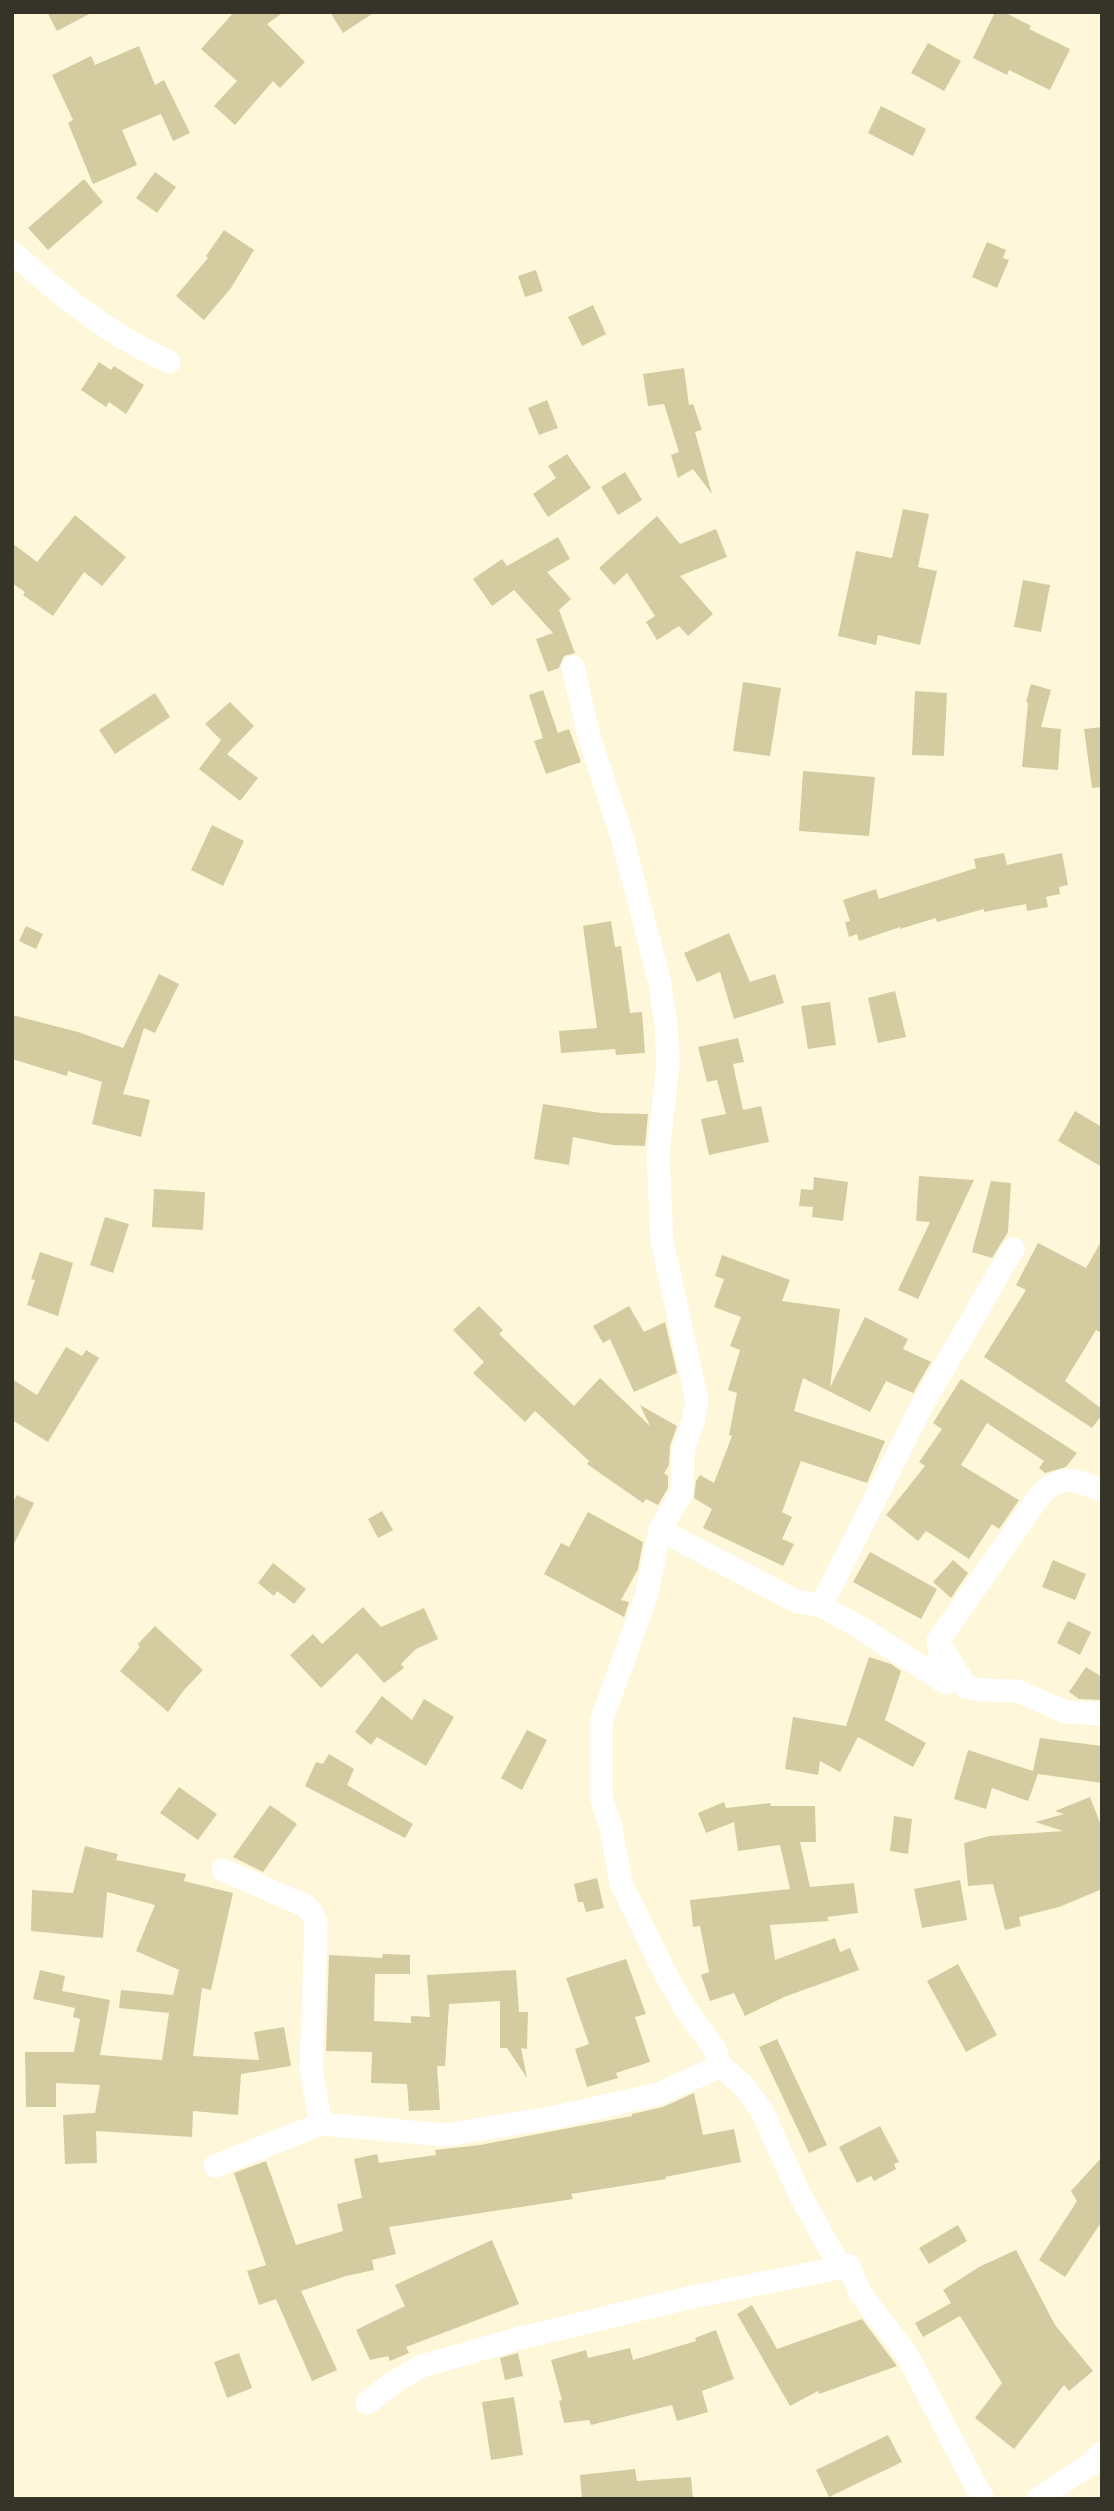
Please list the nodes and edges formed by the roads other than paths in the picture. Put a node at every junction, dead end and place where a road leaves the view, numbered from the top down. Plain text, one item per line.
1 (12, 252) edge
2 (169, 362) dead end
3 (573, 667) dead end
4 (1013, 1249) dead end
5 (1102, 1490) edge
6 (660, 1530) junction
7 (821, 1606) junction
8 (939, 1641) junction
9 (1102, 1714) edge
10 (223, 1870) dead end
11 (721, 2066) junction
12 (321, 2124) junction
13 (215, 2166) dead end
14 (849, 2266) junction
15 (367, 2403) dead end
16 (1102, 2453) edge
17 (984, 2499) edge
18 (1038, 2499) edge

1 - 2 street
3 - 6 street
4 - 7 street
5 - 8 street
6 - 7 street
6 - 11 street
7 - 8 street
8 - 9 street
10 - 12 street
11 - 12 street
11 - 14 street
12 - 13 street
14 - 15 street
14 - 17 street
16 - 18 street

